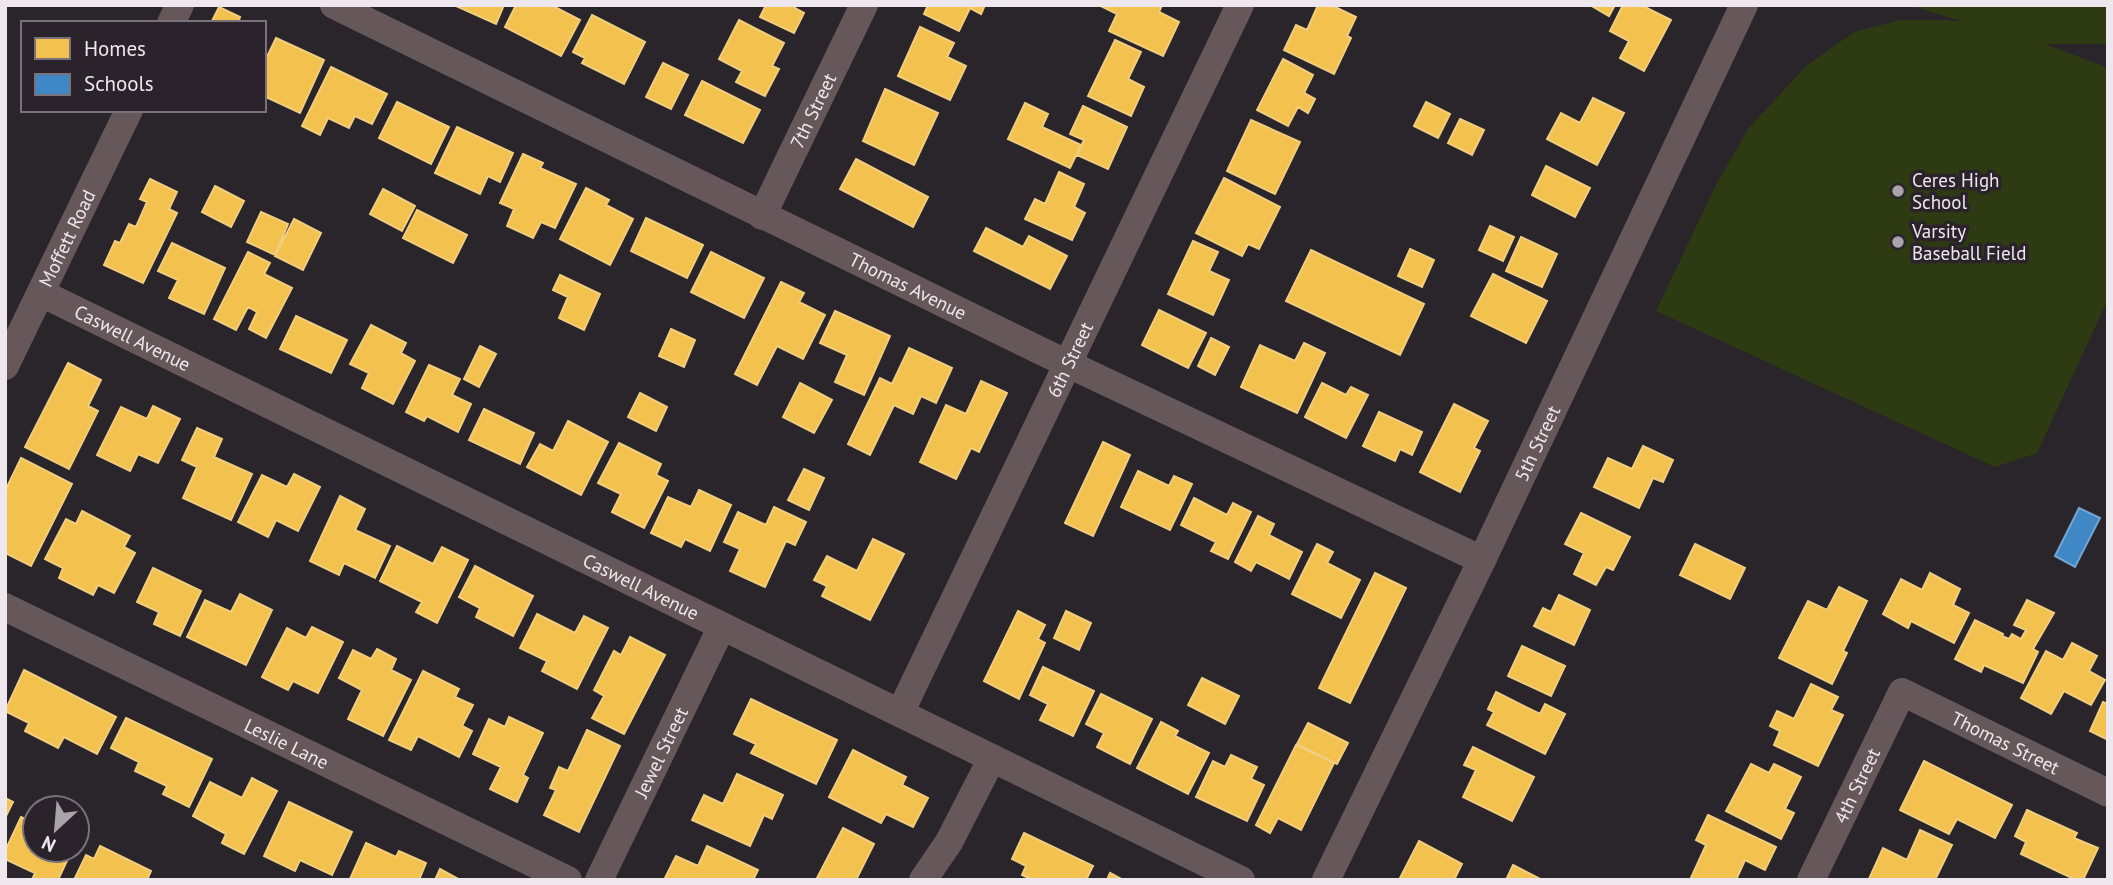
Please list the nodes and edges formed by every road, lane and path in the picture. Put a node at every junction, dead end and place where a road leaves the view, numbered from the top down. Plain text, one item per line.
1 (180, 5) edge
2 (334, 5) edge
3 (864, 5) edge
4 (1240, 5) edge
5 (1744, 5) edge
6 (172, 21) edge
7 (128, 112) edge
8 (762, 216) junction
9 (41, 293) junction
10 (1068, 364) junction
11 (5, 366) edge
12 (1482, 560) junction
13 (5, 607) edge
14 (722, 626) junction
15 (1902, 692) joint
16 (900, 713) junction
17 (992, 758) junction
18 (2108, 793) edge
19 (568, 880) edge
20 (599, 880) edge
21 (923, 880) edge
22 (1241, 880) edge
23 (1326, 880) edge
24 (1811, 880) edge

1 - 6 street
2 - 8 street, Thomas Avenue
3 - 8 street, 7th Street
4 - 10 street, 6th Street
5 - 12 street, 5th Street
7 - 9 street, Moffett Road
8 - 10 street, Thomas Avenue
9 - 11 street, Moffett Road
9 - 14 street, Caswell Avenue
10 - 12 street, Thomas Avenue
10 - 16 street, 6th Street
12 - 23 street, 5th Street
13 - 19 street, Leslie Lane
14 - 16 street, Caswell Avenue
14 - 20 street, Jewel Street
15 - 18 street, Thomas Street
15 - 24 street, 4th Street
16 - 17 street, Caswell Avenue
17 - 21 street
17 - 22 street, Caswell Avenue

